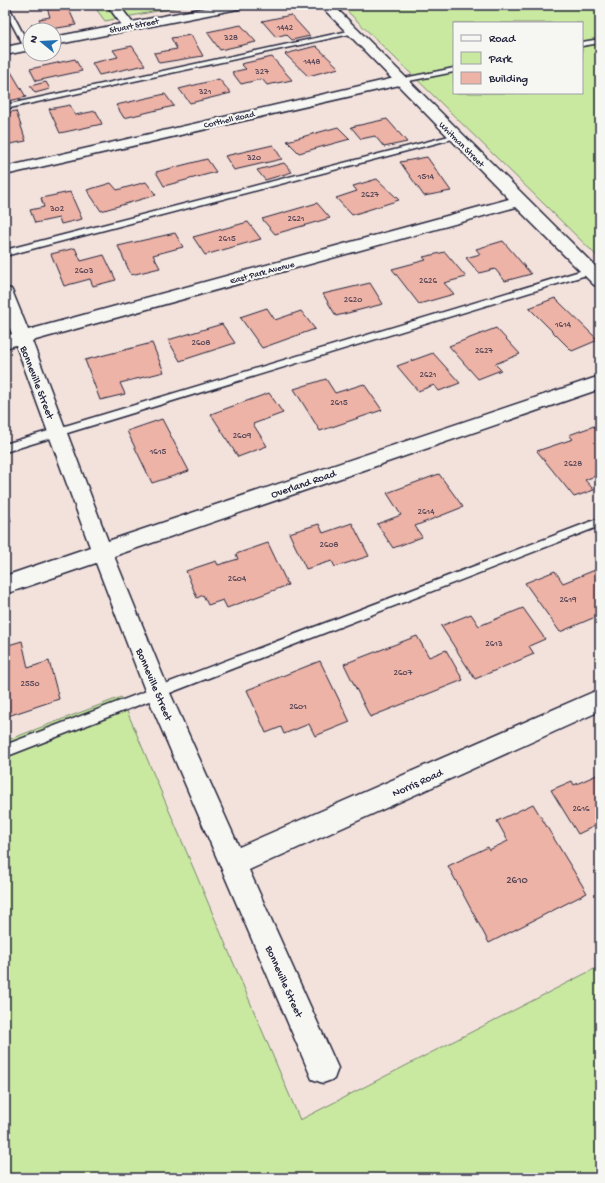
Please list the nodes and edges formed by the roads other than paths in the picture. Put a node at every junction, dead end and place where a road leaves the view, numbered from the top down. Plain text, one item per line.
1 (5, 5) edge
2 (113, 5) edge
3 (238, 5) edge
4 (326, 5) edge
5 (129, 26) junction
6 (352, 32) junction
7 (22, 35) edge
8 (62, 39) edge
9 (600, 41) edge
10 (583, 44) edge
11 (22, 48) edge
12 (5, 51) edge
13 (453, 70) edge
14 (399, 81) junction
15 (5, 107) edge
16 (456, 137) junction
17 (5, 170) edge
18 (519, 201) junction
19 (5, 253) edge
20 (595, 276) edge
21 (5, 293) edge
22 (13, 340) edge
23 (600, 382) edge
24 (57, 432) junction
25 (5, 448) edge
26 (600, 522) edge
27 (102, 552) junction
28 (5, 585) edge
29 (158, 693) junction
30 (600, 700) edge
31 (5, 751) edge
32 (234, 863) junction
33 (324, 1068) dead end

1 - 7 lane
2 - 5 street
3 - 5 street, Stuart Street
4 - 6 street, Whitman Street
5 - 8 street, Stuart Street
6 - 14 street, Whitman Street
6 - 15 lane
9 - 10 lane
11 - 12 street
13 - 14 lane, Corthell Road
14 - 16 street, Whitman Street
14 - 17 street, Corthell Road
16 - 18 street, Whitman Street
16 - 19 lane
18 - 20 street, Whitman Street
18 - 22 street, East Park Avenue
20 - 24 lane
21 - 22 street, Bonneville Street
22 - 24 street, Bonneville Street
23 - 27 street, Overland Road
24 - 25 lane
24 - 27 street, Bonneville Street
26 - 29 lane
27 - 28 street, Overland Road
27 - 29 street, Bonneville Street
29 - 31 lane
29 - 32 street, Bonneville Street
30 - 32 street, Norris Road
32 - 33 street, Bonneville Street

